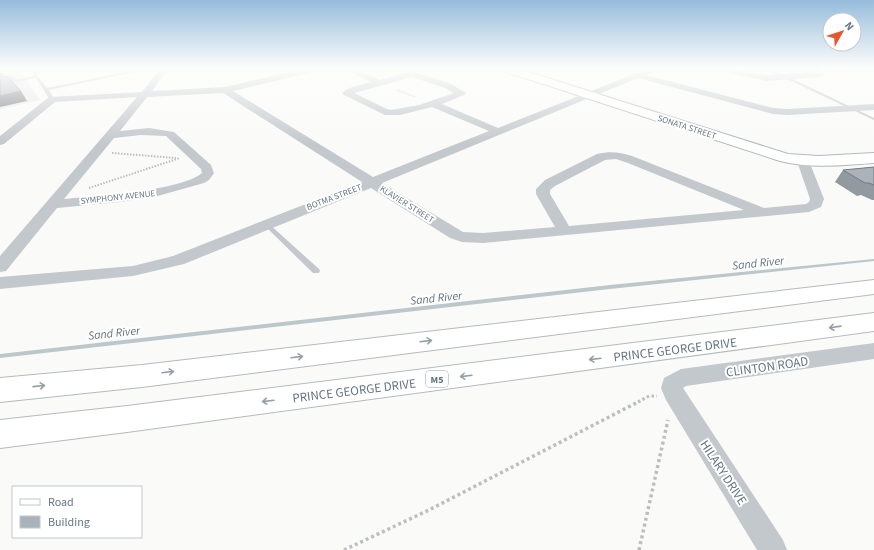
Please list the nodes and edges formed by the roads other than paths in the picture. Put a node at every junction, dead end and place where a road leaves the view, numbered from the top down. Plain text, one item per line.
1 (49, 94) edge
2 (145, 94) junction
3 (152, 94) edge
4 (231, 94) edge
5 (348, 94) edge
6 (460, 94) edge
7 (585, 94) edge
8 (593, 94) edge
9 (705, 94) edge
10 (589, 95) junction
11 (52, 99) junction
12 (432, 103) junction
13 (874, 107) edge
14 (497, 131) junction
15 (111, 134) junction
16 (5, 135) edge
17 (0, 142) edge
18 (874, 158) edge
19 (803, 161) junction
20 (372, 182) junction
21 (52, 204) junction
22 (760, 211) junction
23 (266, 224) junction
24 (564, 230) junction
25 (0, 266) edge
26 (316, 271) dead end
27 (0, 283) edge
28 (874, 287) edge
29 (874, 322) edge
30 (874, 352) edge
31 (0, 390) edge
32 (674, 394) joint
33 (83, 424) junction
34 (0, 434) edge
35 (0, 440) edge
36 (773, 550) edge

1 - 11 lane
2 - 3 street
2 - 11 street
2 - 15 street, SYMPHONY AVENUE
4 - 20 street, KLAVIER STREET
5 - 12 street
6 - 12 street
7 - 10 main road, SONATA STREET
8 - 10 street, BOTMA STREET
9 - 13 street
10 - 14 street, BOTMA STREET
10 - 19 main road, SONATA STREET
11 - 16 street
12 - 14 street
14 - 20 street, BOTMA STREET
15 - 21 street, SYMPHONY AVENUE
15 - 21 street, SYMPHONY AVENUE
16 - 17 street
18 - 19 main road, SONATA STREET
19 - 22 street, KLAVIER STREET
20 - 23 street, BOTMA STREET
20 - 24 street, KLAVIER STREET
21 - 25 street, SYMPHONY AVENUE
22 - 24 street, KLAVIER STREET
22 - 24 street, KLAVIER STREET
23 - 26 lane
23 - 27 street, BOTMA STREET
31 -> 28 main road
29 -> 33 main road, PRINCE GEORGE DRIVE / M5
30 - 32 street, CLINTON ROAD
32 - 36 street, HILARY DRIVE
33 - 34 main road, PRINCE GEORGE DRIVE / M5
33 - 35 main road

